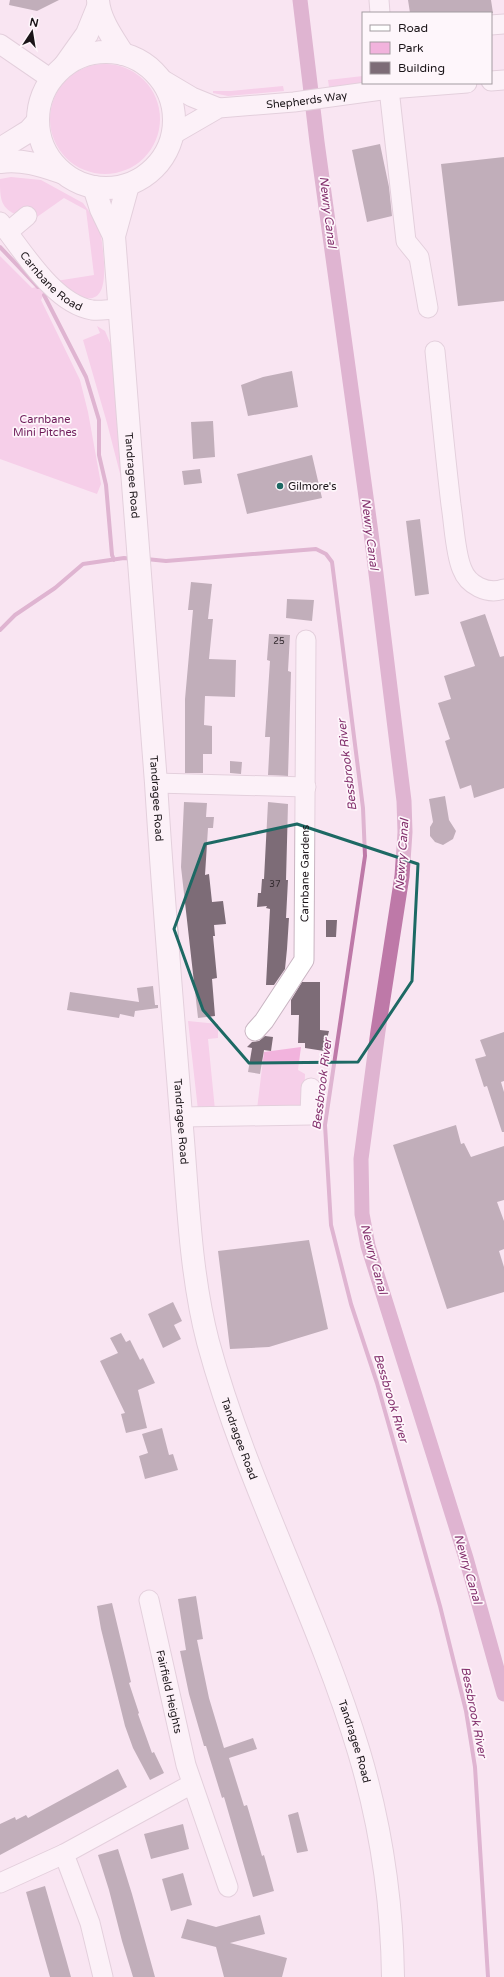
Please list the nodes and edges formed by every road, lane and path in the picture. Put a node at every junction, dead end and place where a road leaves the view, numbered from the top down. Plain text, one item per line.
1 (379, 0) edge
2 (98, 4) edge
3 (380, 12) edge
4 (504, 24) edge
5 (492, 25) edge
6 (0, 44) edge
7 (123, 54) junction
8 (58, 72) junction
9 (160, 78) junction
10 (504, 80) edge
11 (492, 81) edge
12 (454, 84) edge
13 (389, 89) junction
14 (219, 108) junction
15 (38, 120) junction
16 (174, 134) junction
17 (0, 149) edge
18 (0, 162) edge
19 (61, 172) junction
20 (128, 185) junction
21 (94, 187) junction
22 (27, 216) dead end
23 (4, 227) edge
24 (114, 236) junction
25 (428, 308) dead end
26 (120, 309) junction
27 (436, 350) dead end
28 (504, 590) edge
29 (306, 640) dead end
30 (156, 783) junction
31 (306, 787) junction
32 (255, 1030) dead end
33 (311, 1088) dead end
34 (182, 1117) junction
35 (149, 1600) dead end
36 (192, 1784) junction
37 (64, 1854) junction
38 (0, 1883) edge
39 (228, 1887) dead end
40 (103, 1977) edge
41 (392, 1977) edge

1 - 3 street
2 - 7 highway
2 - 8 highway
4 - 5 street
6 - 8 street
7 - 8 highway
7 - 9 highway
8 - 15 highway
9 - 14 street, Shepherds Way
9 - 16 highway
10 - 11 street
12 - 13 street, Shepherds Way
13 - 14 street, Shepherds Way
13 - 25 street
14 - 16 street, Shepherds Way
15 - 17 highway
15 - 19 highway
16 - 20 highway
18 - 19 highway
19 - 21 highway
20 - 21 highway
20 - 24 highway, Tandragee Road
21 - 24 highway, Tandragee Road
22 - 23 street
23 - 26 street, Carnbane Road
24 - 26 highway, Tandragee Road
26 - 30 highway, Tandragee Road
27 - 28 street
29 - 31 street, Carnbane Gardens
30 - 31 street
30 - 34 highway, Tandragee Road
31 - 32 street, Carnbane Gardens
33 - 34 street
34 - 41 highway, Tandragee Road
35 - 36 street, Fairfield Heights
36 - 37 street
36 - 39 street, Fairfield Heights
37 - 38 street
37 - 40 street

